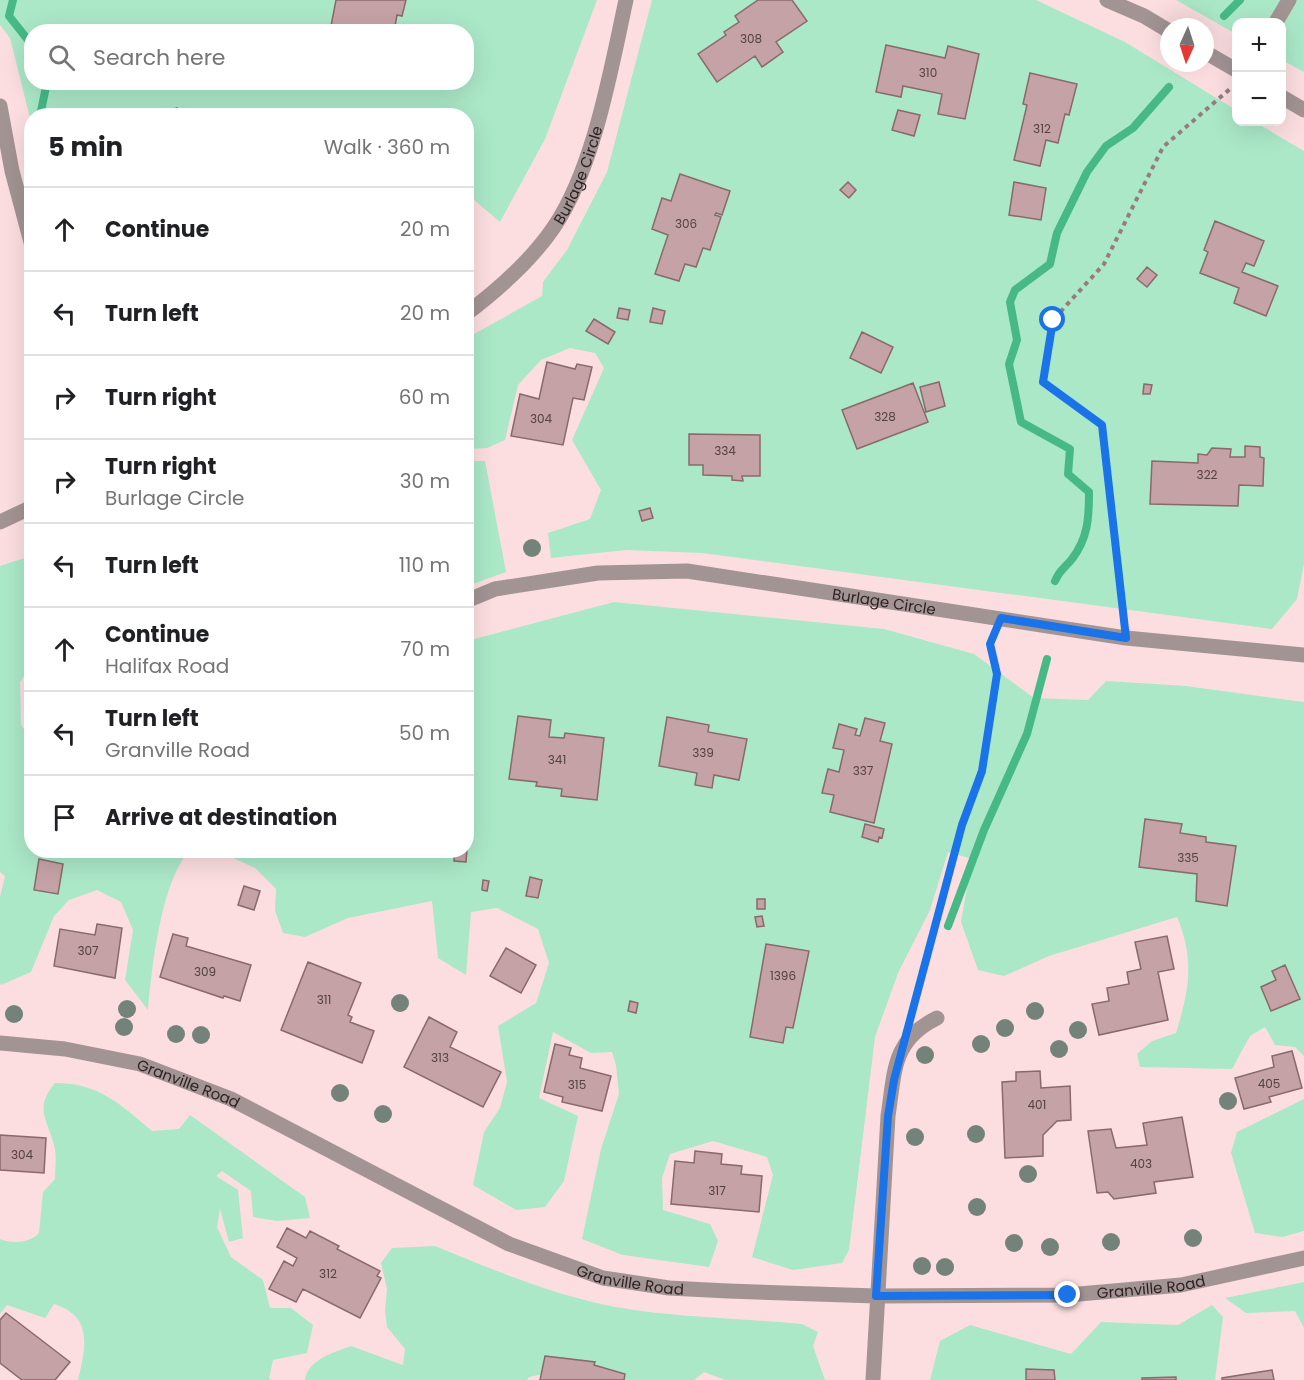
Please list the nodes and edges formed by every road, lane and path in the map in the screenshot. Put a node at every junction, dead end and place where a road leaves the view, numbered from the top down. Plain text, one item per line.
1 (626, 0) edge
2 (1107, 0) edge
3 (1289, 0) edge
4 (1278, 18) edge
5 (1160, 26) edge
6 (1214, 57) edge
7 (1232, 68) edge
8 (1232, 87) edge
9 (1286, 100) edge
10 (0, 106) edge
11 (1304, 110) edge
12 (24, 216) edge
13 (474, 308) edge
14 (24, 511) edge
15 (0, 522) edge
16 (474, 598) edge
17 (1001, 618) junction
18 (1126, 638) junction
19 (1304, 655) edge
20 (937, 1018) dead end
21 (906, 1040) junction
22 (0, 1044) edge
23 (1304, 1258) edge
24 (876, 1296) junction
25 (873, 1380) edge

1 - 13 street, Burlage Circle
2 - 5 street
3 - 4 street
6 - 7 street
8 - 18 path
9 - 11 street
10 - 12 street
14 - 15 street
16 - 17 street, Burlage Circle
17 - 18 street, Burlage Circle
17 - 21 path
18 - 19 street, Burlage Circle
20 - 21 street
21 - 24 street
22 - 24 street, Granville Road
23 - 24 street, Granville Road
24 - 25 street

